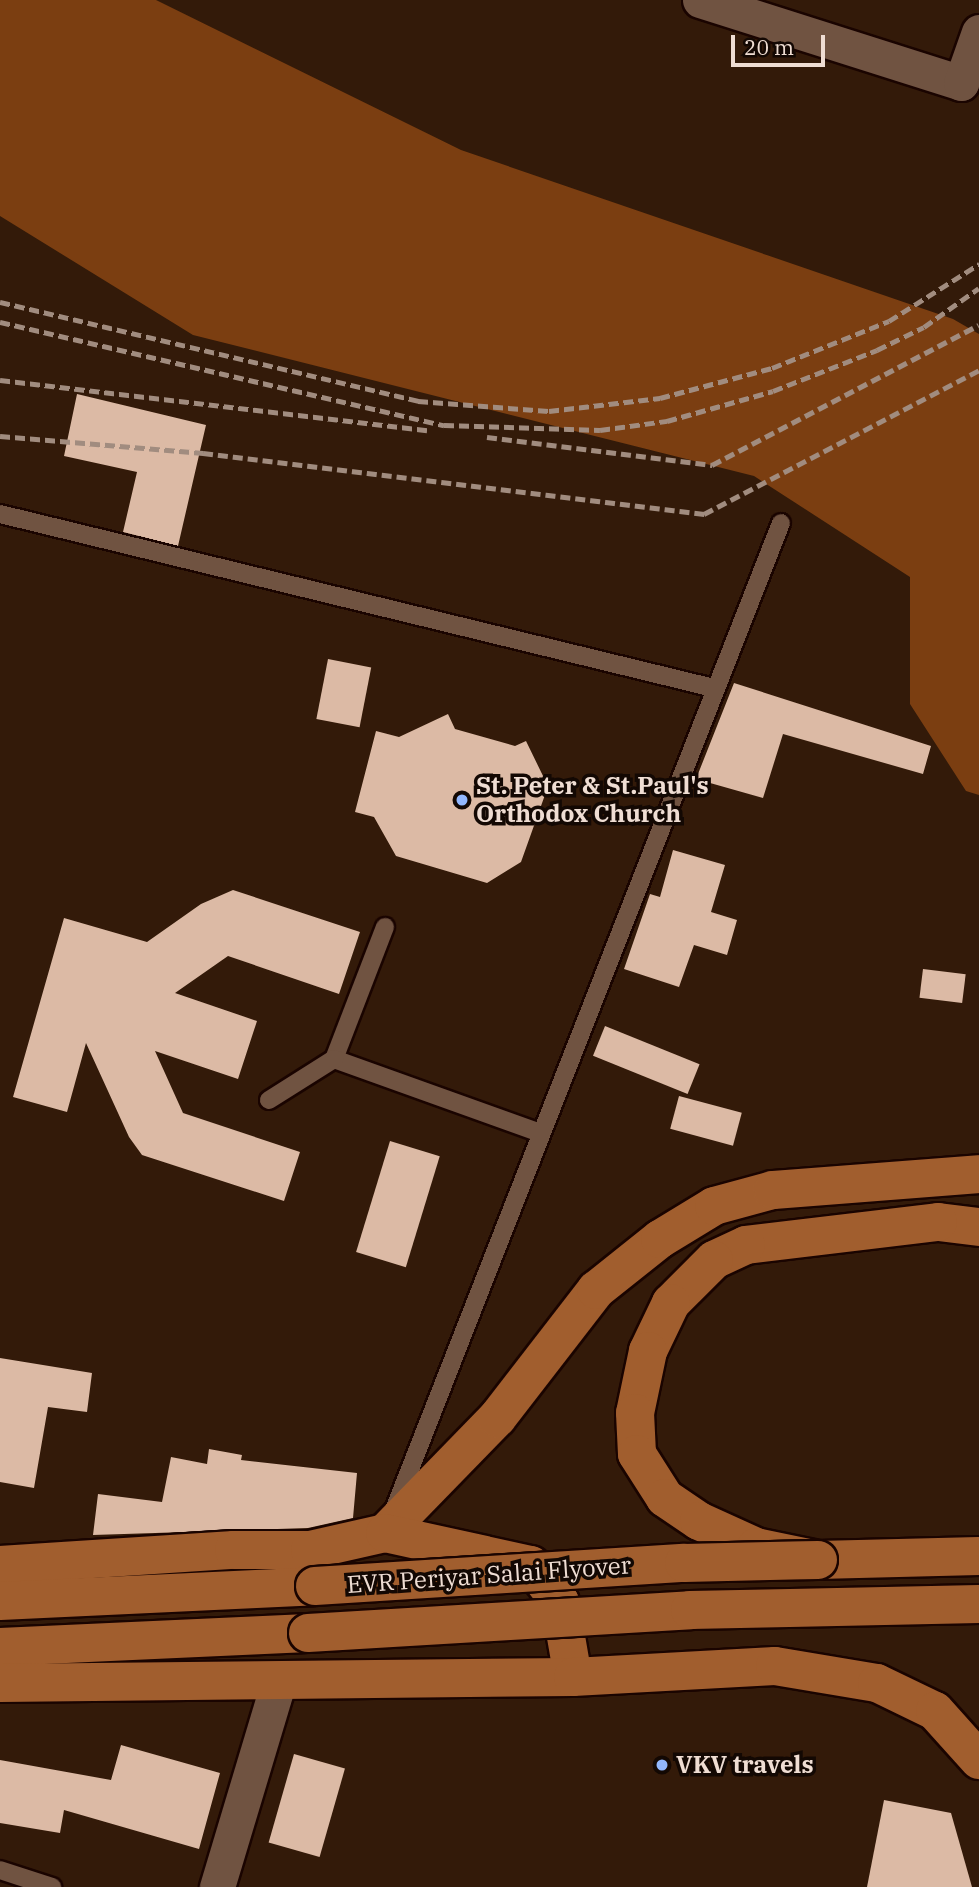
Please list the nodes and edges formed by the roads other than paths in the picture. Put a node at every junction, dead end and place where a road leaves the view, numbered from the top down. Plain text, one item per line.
1 (700, 0) edge
2 (979, 32) edge
3 (0, 514) edge
4 (781, 523) dead end
5 (714, 688) junction
6 (385, 927) dead end
7 (334, 1059) junction
8 (269, 1100) dead end
9 (541, 1133) junction
10 (979, 1174) edge
11 (979, 1227) edge
12 (385, 1533) junction
13 (979, 1556) edge
14 (818, 1560) junction
15 (0, 1566) edge
16 (0, 1601) edge
17 (979, 1604) edge
18 (0, 1647) edge
19 (573, 1677) junction
20 (279, 1680) junction
21 (0, 1683) edge
22 (979, 1760) edge
23 (0, 1870) edge
24 (52, 1887) edge
25 (217, 1887) edge

1 - 2 street
3 - 5 lane
4 - 5 lane
5 - 9 lane
6 - 7 lane
7 - 8 lane
7 - 9 lane
9 - 12 lane
10 - 12 main road
11 - 14 main road, bridge
12 - 15 main road
12 - 19 main road
13 - 14 main road, EVR Periyar Salai Flyover
14 - 16 main road, EVR Periyar Salai Flyover, bridge
17 - 18 main road, EVR Periyar Salai Flyover, bridge
19 - 20 main road
19 - 22 main road
20 - 21 main road
20 - 25 street
23 - 24 lane

